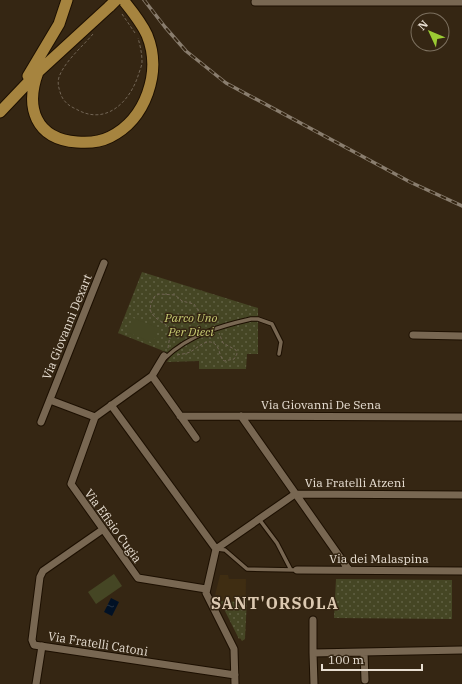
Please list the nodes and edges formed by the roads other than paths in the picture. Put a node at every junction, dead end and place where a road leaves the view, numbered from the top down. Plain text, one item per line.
1 (66, 0) edge
2 (255, 2) dead end
3 (462, 2) edge
4 (117, 4) edge
5 (38, 72) junction
6 (21, 89) junction
7 (0, 112) edge
8 (104, 263) dead end
9 (413, 334) dead end
10 (462, 336) edge
11 (279, 354) dead end
12 (166, 355) joint
13 (152, 376) junction
14 (50, 400) junction
15 (111, 405) junction
16 (180, 416) junction
17 (241, 416) junction
18 (95, 417) junction
19 (462, 417) edge
20 (41, 422) dead end
21 (196, 438) dead end
22 (295, 494) junction
23 (462, 495) edge
24 (259, 519) junction
25 (102, 530) junction
26 (216, 549) junction
27 (294, 570) junction
28 (349, 570) junction
29 (462, 571) edge
30 (206, 589) junction
31 (313, 620) dead end
32 (42, 646) junction
33 (462, 650) edge
34 (364, 652) junction
35 (313, 653) junction
36 (235, 676) junction
37 (365, 680) dead end
38 (36, 684) edge
39 (235, 684) edge
40 (314, 684) edge

1 - 6 main road
2 - 3 street
4 - 5 main road
4 - 5 main road
5 - 6 main road
6 - 7 main road
8 - 14 street, Via Giovanni Dexart
9 - 10 street
11 - 12 lane
12 - 13 street
13 - 15 street
13 - 16 street
14 - 18 street
14 - 20 street, Via Giovanni Dexart
15 - 18 street
15 - 26 street
16 - 17 street, Via Giovanni De Sena
16 - 21 street
17 - 19 street, Via Giovanni De Sena
17 - 22 street
18 - 25 street, Via Efisio Cugia
22 - 23 street, Via Fratelli Atzeni
22 - 24 street, Via Fratelli Atzeni
22 - 28 street
24 - 26 street, Via Fratelli Atzeni
24 - 27 lane
25 - 30 street, Via Efisio Cugia
25 - 32 street, Via Fratelli Catoni
26 - 27 lane
26 - 30 street
27 - 28 street, Via dei Malaspina
28 - 29 street, Via dei Malaspina
30 - 36 street
31 - 35 street
32 - 36 street, Via Fratelli Catoni
32 - 38 street
33 - 34 street
34 - 35 street
34 - 37 street
35 - 40 street
36 - 39 street

